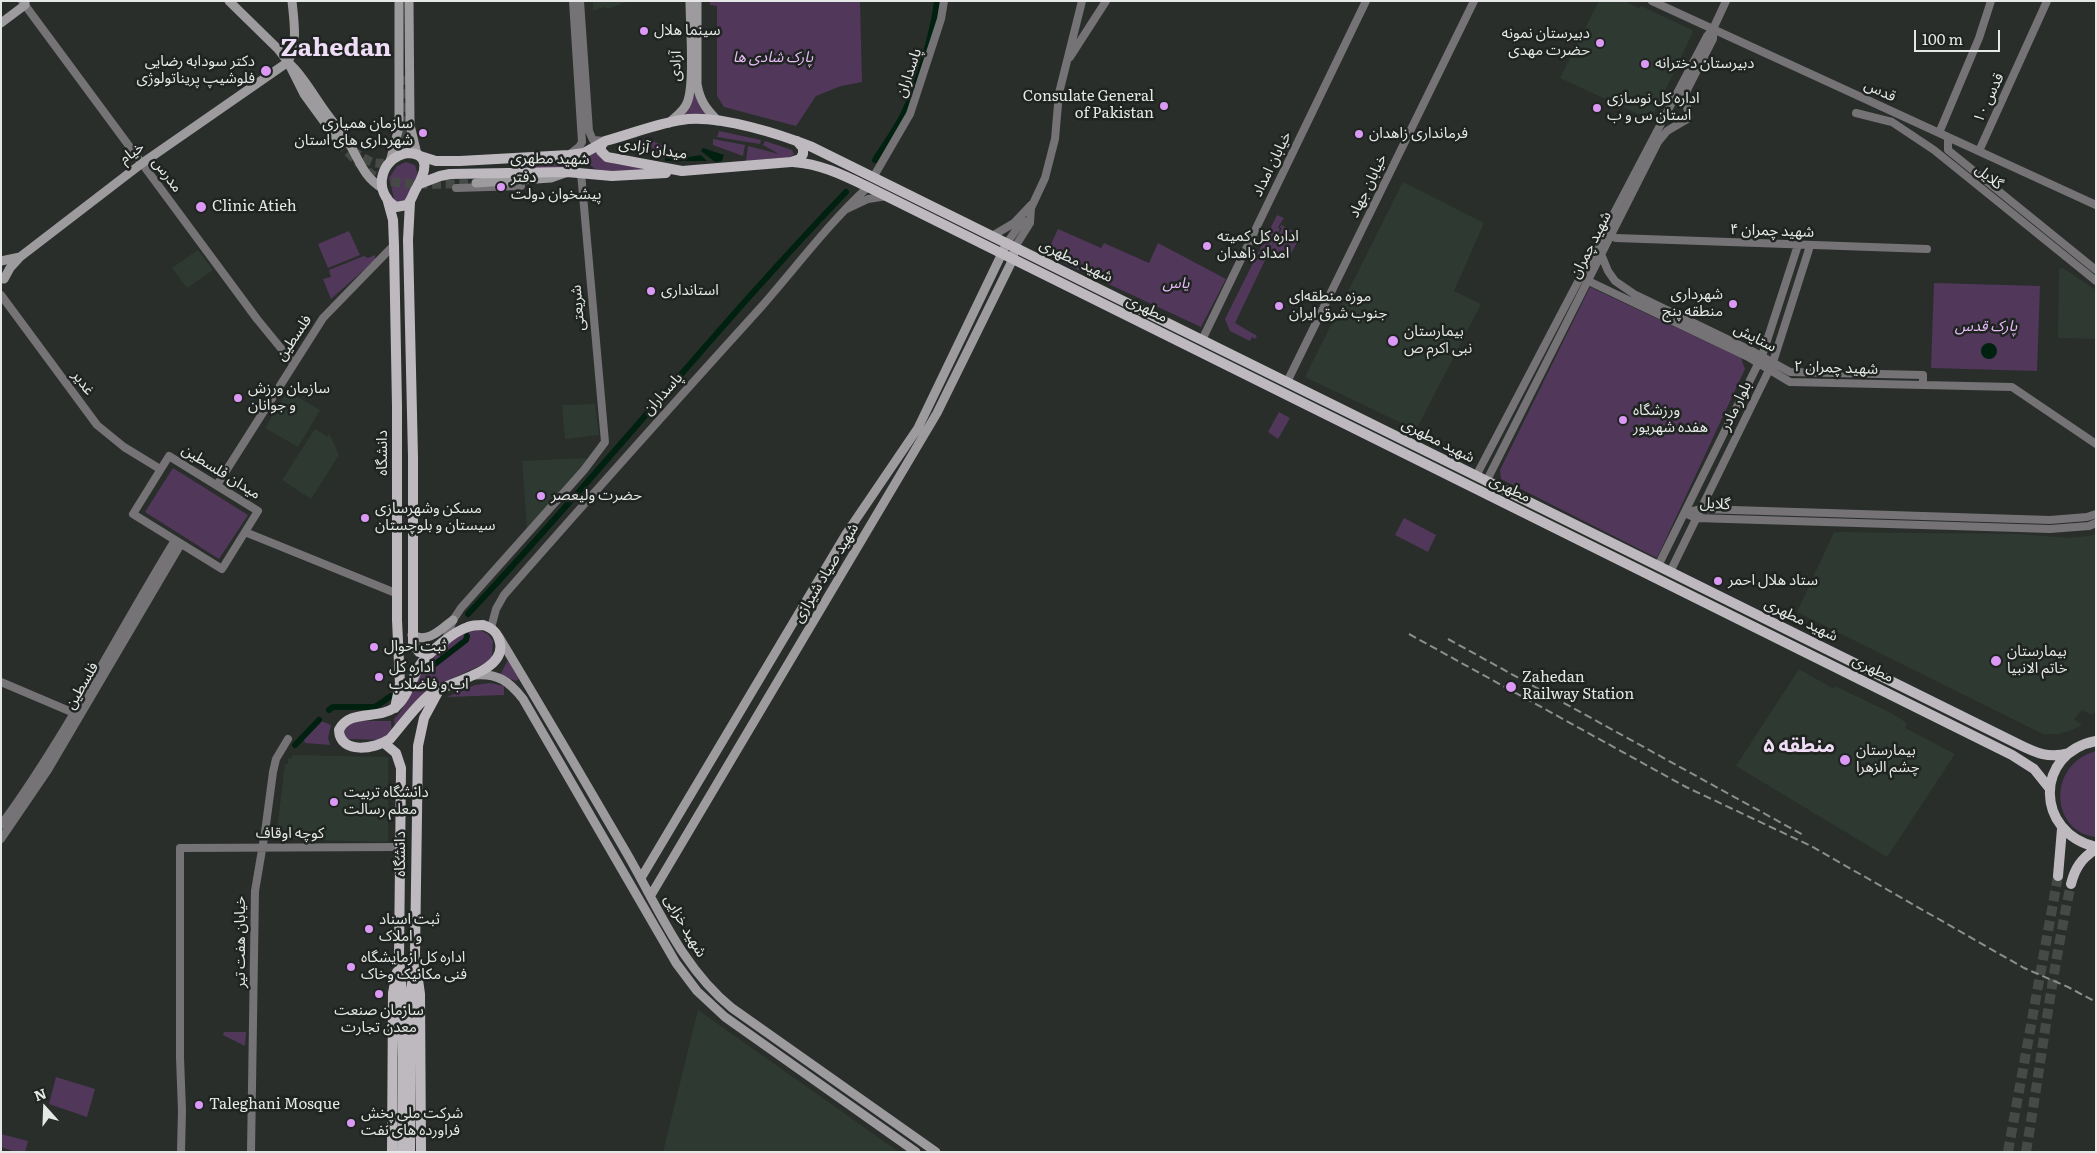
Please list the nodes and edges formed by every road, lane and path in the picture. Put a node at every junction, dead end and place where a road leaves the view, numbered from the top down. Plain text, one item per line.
1 (229, 1) edge
2 (292, 1) edge
3 (398, 1) edge
4 (407, 1) edge
5 (573, 1) edge
6 (580, 1) edge
7 (690, 1) edge
8 (697, 1) edge
9 (944, 1) edge
10 (1082, 1) edge
11 (1106, 1) edge
12 (1366, 1) edge
13 (1474, 1) edge
14 (1652, 1) edge
15 (1726, 1) edge
16 (1991, 1) edge
17 (2047, 1) edge
18 (24, 2) edge
19 (1, 23) edge
20 (1714, 29) junction
21 (288, 62) junction
22 (580, 62) junction
23 (1064, 65) junction
24 (405, 75) tunnel mouth
25 (1856, 113) dead end
26 (718, 121) junction
27 (669, 123) junction
28 (1939, 133) junction
29 (1948, 137) junction
30 (605, 141) junction
31 (797, 141) junction
32 (339, 142) tunnel mouth
33 (1979, 151) junction
34 (584, 153) junction
35 (419, 155) junction
36 (569, 155) junction
37 (520, 158) junction
38 (390, 162) junction
39 (791, 162) junction
40 (141, 164) junction
41 (682, 171) junction
42 (520, 172) junction
43 (567, 172) junction
44 (581, 173) junction
45 (874, 176) junction
46 (476, 183) tunnel mouth
47 (419, 184) junction
48 (521, 186) dead end
49 (868, 187) junction
50 (382, 188) junction
51 (456, 188) dead end
52 (887, 196) junction
53 (387, 198) junction
54 (410, 202) junction
55 (2096, 205) edge
56 (1032, 206) junction
57 (841, 212) junction
58 (992, 236) junction
59 (1616, 238) dead end
60 (394, 245) junction
61 (1011, 245) junction
62 (1798, 245) junction
63 (1810, 246) junction
64 (1926, 249) dead end
65 (1001, 254) junction
66 (1601, 254) junction
67 (20, 257) junction
68 (1013, 259) junction
69 (1, 261) edge
70 (2096, 270) edge
71 (1584, 279) junction
72 (2, 280) edge
73 (2096, 282) edge
74 (1, 295) edge
75 (1200, 339) junction
76 (1194, 348) junction
77 (1760, 360) junction
78 (293, 363) junction
79 (1771, 366) junction
80 (1287, 382) junction
81 (1923, 384) junction
82 (2096, 444) edge
83 (1718, 445) junction
84 (1732, 446) junction
85 (160, 469) junction
86 (1476, 476) junction
87 (1486, 482) junction
88 (217, 485) junction
89 (1701, 509) junction
90 (1685, 513) junction
91 (2096, 514) edge
92 (1696, 518) junction
93 (2096, 523) edge
94 (245, 532) junction
95 (178, 542) junction
96 (1658, 566) junction
97 (1670, 572) junction
98 (1659, 580) junction
99 (398, 594) junction
100 (453, 620) junction
101 (494, 631) junction
102 (412, 635) junction
103 (444, 643) junction
104 (430, 653) junction
105 (471, 676) junction
106 (1, 682) edge
107 (439, 689) junction
108 (395, 708) junction
109 (74, 713) junction
110 (2096, 735) edge
111 (288, 739) dead end
112 (2096, 741) edge
113 (384, 743) junction
114 (2080, 745) junction
115 (2069, 753) junction
116 (45, 768) junction
117 (2050, 789) junction
118 (1, 825) edge
119 (2062, 828) junction
120 (1, 839) edge
121 (400, 847) junction
122 (262, 848) junction
123 (2096, 848) edge
124 (627, 853) junction
125 (617, 859) junction
126 (2058, 876) tunnel mouth
127 (641, 878) junction
128 (2071, 884) tunnel mouth
129 (651, 895) junction
130 (415, 954) junction
131 (399, 957) junction
132 (407, 994) junction
133 (407, 1059) junction
134 (420, 1123) junction
135 (392, 1124) junction
136 (181, 1152) edge
137 (251, 1152) edge
138 (392, 1152) edge
139 (401, 1152) edge
140 (410, 1152) edge
141 (421, 1152) edge
142 (916, 1152) edge
143 (936, 1152) edge

1 - 21 main road
2 - 21 main road
3 - 38 main road
4 - 24 main road
4 - 35 main road
5 - 22 street
6 - 22 street
7 - 27 main road, آزادی
8 - 26 main road, آزادی
9 - 45 street, پاسداران
10 - 23 street
11 - 23 street
12 - 75 street, خیابان امداد
13 - 80 street, خیابان جهاد
14 - 20 street, قدس
15 - 20 street, شهید چمران
16 - 28 street
17 - 33 street, قدس ۱۰
18 - 19 main road
18 - 40 street, مدرس
20 - 28 street, قدس
20 - 66 street, شهید چمران
20 - 71 street, شهید چمران
21 - 32 main road
21 - 40 main road, خیام
21 - 50 main road
22 - 30 street
22 - 36 street
23 - 56 street
25 - 73 street, گلایل
26 - 27 main road, میدان آزادی
26 - 31 main road, میدان آزادی
27 - 30 main road, میدان آزادی
28 - 29 street, قدس
29 - 33 street, قدس
29 - 70 street, گلایل
30 - 34 main road, شهید مطهری
30 - 41 main road, میدان آزادی
31 - 39 main road
31 - 45 main road, شهید مطهری
33 - 55 street, قدس
34 - 36 main road, شهید مطهری
34 - 44 main road
35 - 37 main road, شهید مطهری
35 - 38 main road
35 - 47 main road
36 - 37 main road, شهید مطهری
37 - 42 main road
38 - 50 main road
39 - 41 main road, میدان آزادی
39 - 49 main road
40 - 67 main road, خیام
40 - 78 street, مدرس
41 - 44 main road, شهید مطهری
42 - 43 main road, شهید مطهری
42 - 47 main road, شهید مطهری
43 - 44 main road, شهید مطهری
43 - 46 main road
44 - 100 street, شریعتی
45 - 49 main road
45 - 58 main road, شهید مطهری
47 - 54 main road
48 - 51 street
49 - 52 main road, مطهری
49 - 57 street, پاسداران
50 - 53 main road
52 - 57 street
52 - 65 main road, مطهری
53 - 54 main road
53 - 60 main road, دانشگاه
54 - 102 main road, دانشگاه
56 - 58 street
56 - 61 street
57 - 101 street, پاسداران
58 - 61 main road, شهید مطهری
59 - 62 street, شهید چمران ۴
60 - 78 street, فلسطین
60 - 99 main road, دانشگاه
61 - 65 main road, شهید صیاد شیرازی
61 - 68 main road, شهید صیاد شیرازی
61 - 75 main road, شهید مطهری
62 - 63 street, شهید چمران ۴
62 - 77 street, بلوار مادر
63 - 64 street, شهید چمران ۴
63 - 79 street, بلوار مادر
65 - 68 main road, مطهری
65 - 127 main road, شهید صیاد شیرازی
66 - 71 street, شهید چمران
66 - 77 street, ستایش
67 - 69 main road
67 - 72 main road, خیام
68 - 76 main road, مطهری
68 - 129 main road, شهید صیاد شیرازی
71 - 77 street
71 - 86 street, شهید چمران
71 - 87 street, شهید چمران
74 - 85 street, غدیر
75 - 76 main road
75 - 80 main road, شهید مطهری
76 - 98 main road, مطهری
77 - 79 street, ستایش
77 - 83 street, بلوار مادر
78 - 88 street, فلسطین
79 - 81 street, شهید چمران ۲
79 - 81 street, ستایش
79 - 84 street, بلوار مادر
80 - 86 main road, شهید مطهری
81 - 82 street, شهید چمران ۲
83 - 84 street
83 - 90 street, بلوار مادر
84 - 89 street, بلوار مادر
85 - 88 street, میدان فلسطین
85 - 95 street, میدان فلسطین
86 - 87 main road, شهید مطهری
87 - 96 main road, شهید مطهری
88 - 94 street, میدان فلسطین
89 - 90 street, گلایل
89 - 91 street, گلایل
89 - 92 street, بلوار مادر
90 - 92 street, گلایل
90 - 96 street, بلوار مادر
92 - 93 street, گلایل
92 - 97 street, بلوار مادر
94 - 95 street, میدان فلسطین
94 - 99 street
95 - 109 street, فلسطین
95 - 116 street, فلسطین
96 - 97 main road, شهید مطهری
96 - 98 main road
97 - 98 main road
97 - 115 main road, شهید مطهری
98 - 117 main road, مطهری
99 - 108 main road, دانشگاه
100 - 102 main road
100 - 103 street
101 - 103 main road
101 - 105 main road
101 - 124 main road, شهید خزایی
102 - 104 main road
103 - 104 main road
104 - 108 main road
105 - 107 main road
105 - 125 main road, شهید خزایی
106 - 109 street
107 - 113 main road
107 - 130 main road, دانشگاه
108 - 113 main road
109 - 116 street, فلسطین
110 - 114 main road
111 - 122 street, خیابان هفت تیر
112 - 114 main road
113 - 121 main road, دانشگاه
114 - 115 main road
115 - 117 main road
116 - 118 street, فلسطین
116 - 120 street, فلسطین
117 - 119 main road
119 - 123 main road
119 - 126 main road
121 - 122 street, کوچه اوقاف
121 - 131 main road, دانشگاه
122 - 136 street, کوچه اوقاف
122 - 137 street, خیابان هفت تیر
123 - 128 main road
124 - 125 main road
124 - 127 main road, شهید خزایی
125 - 142 main road, شهید خزایی
127 - 129 main road, شهید خزایی
129 - 143 main road, شهید خزایی
130 - 132 main road, دانشگاه
130 - 134 main road
131 - 132 main road, دانشگاه
131 - 135 main road
132 - 133 main road
133 - 139 main road, bridge
133 - 140 main road, bridge
134 - 135 main road
134 - 141 main road
135 - 138 main road
139 - 140 main road

